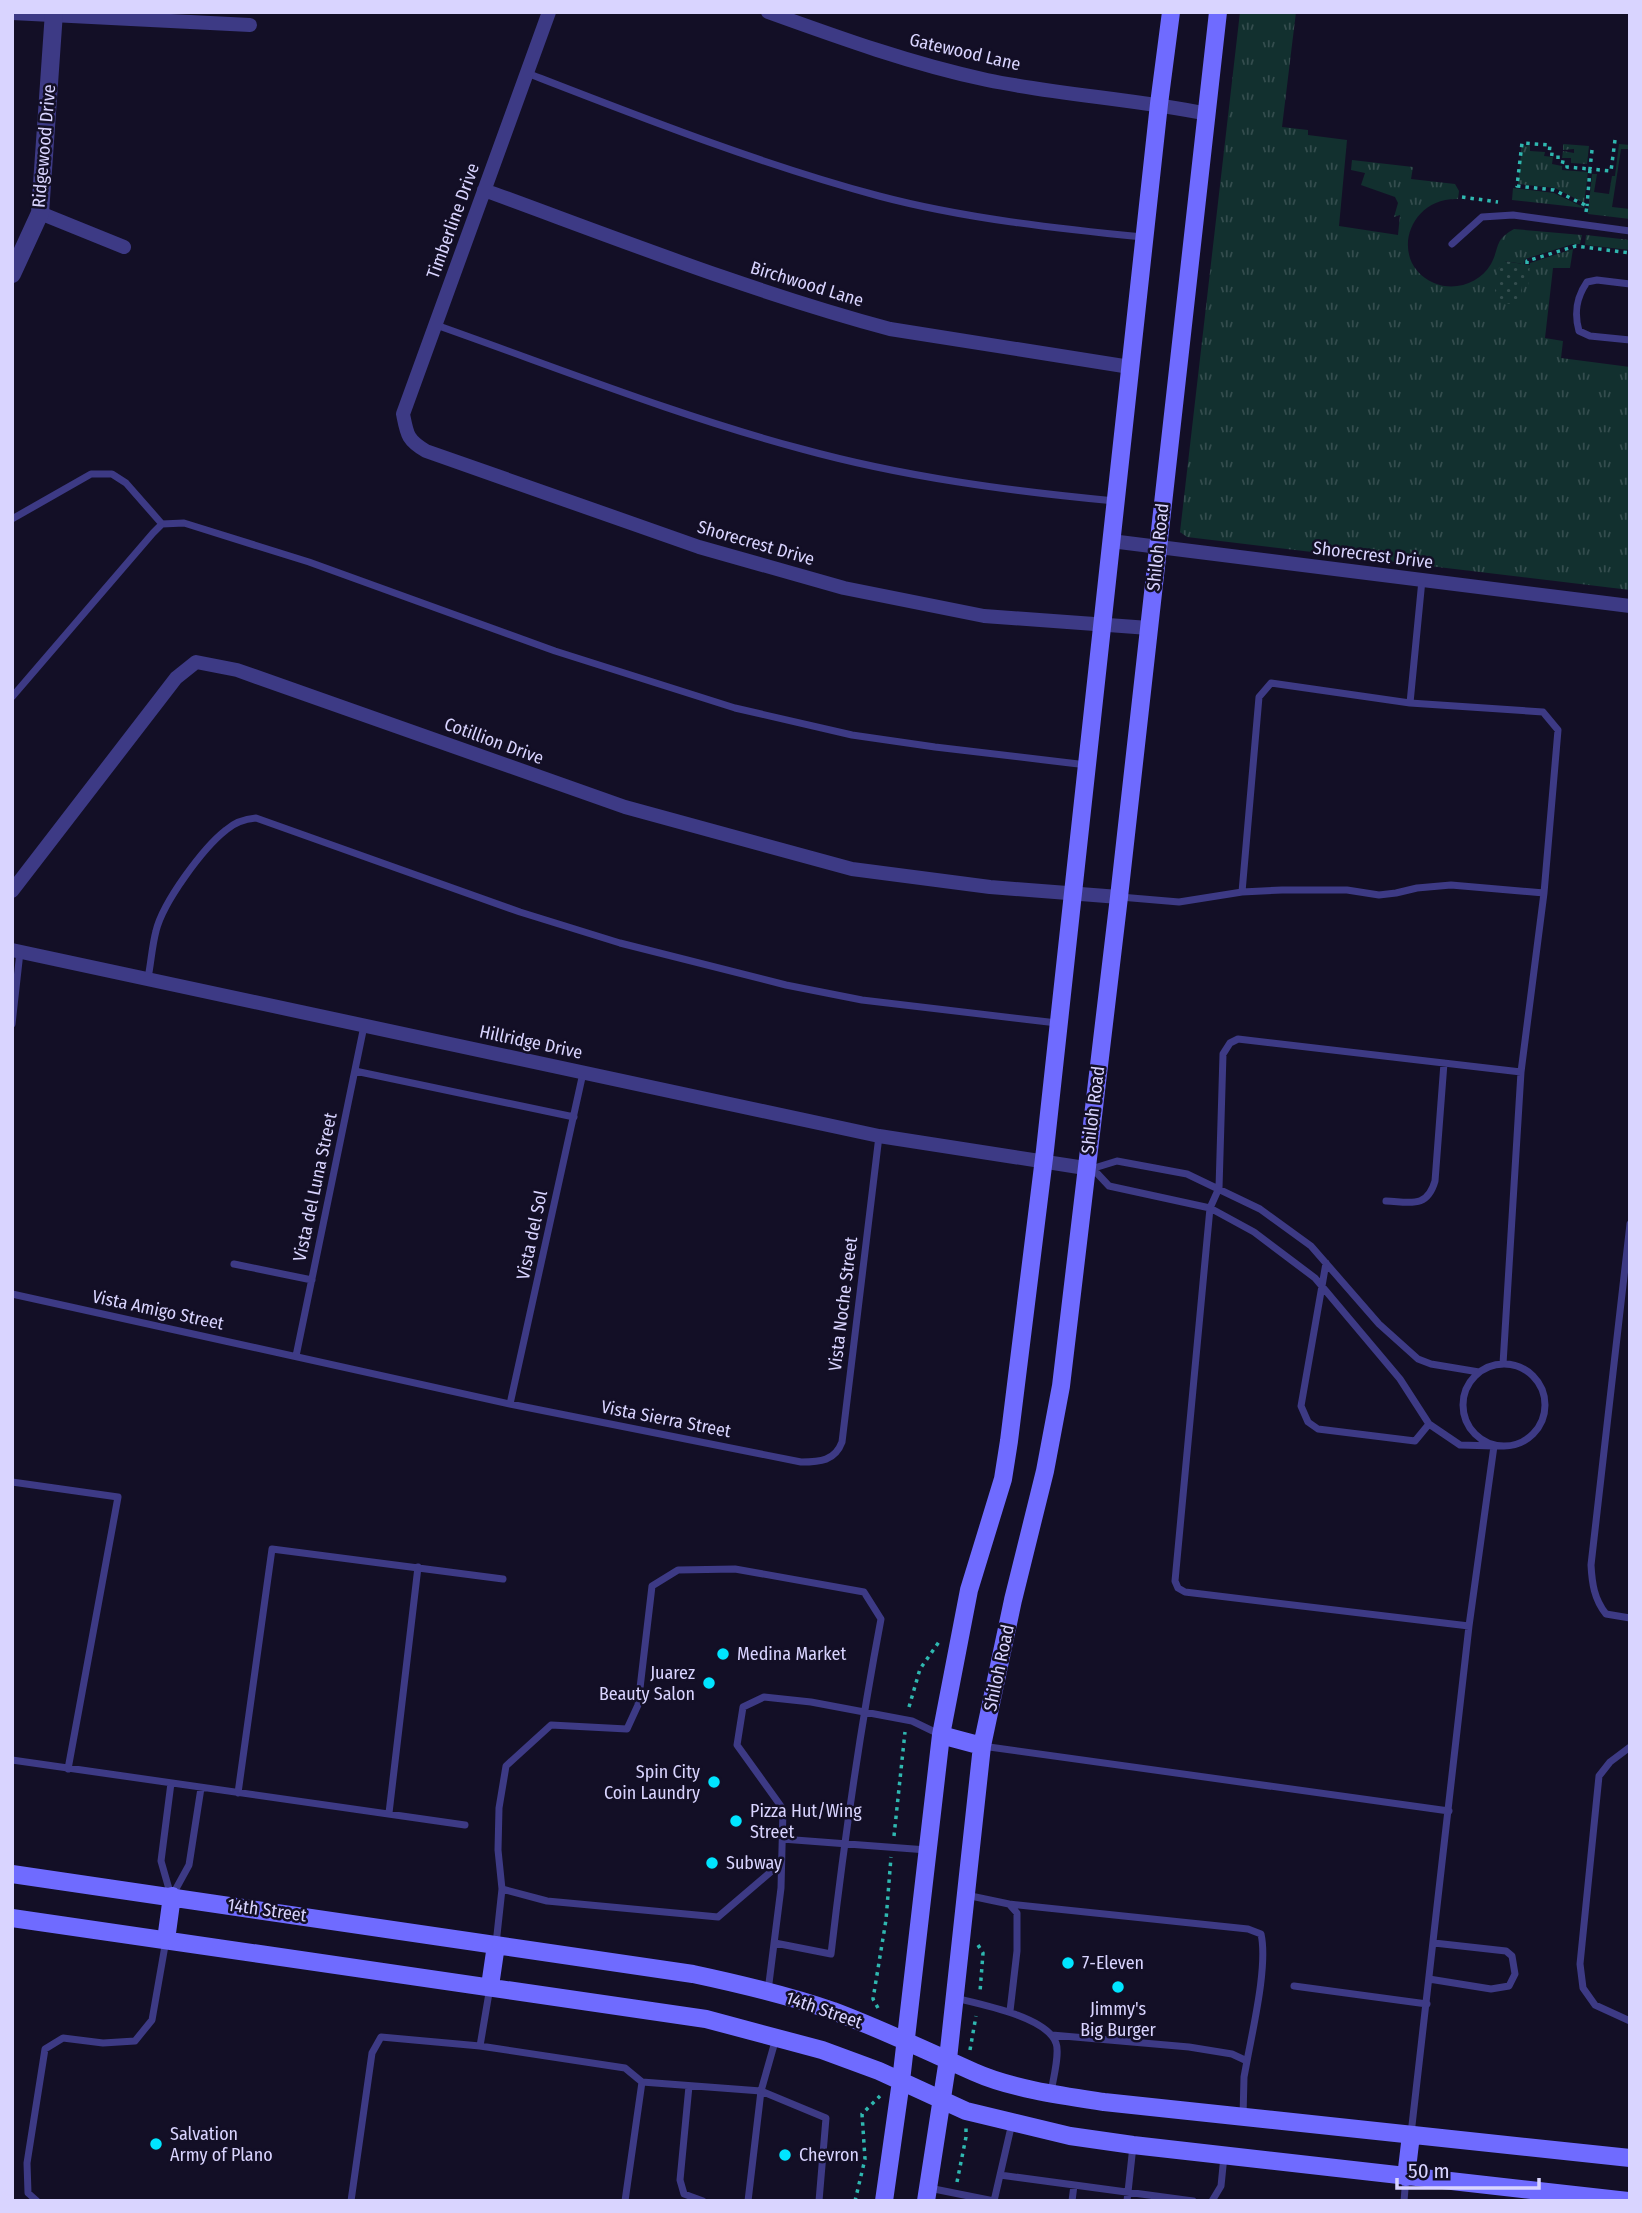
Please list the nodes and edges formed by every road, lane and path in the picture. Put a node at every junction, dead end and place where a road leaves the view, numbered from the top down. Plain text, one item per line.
1 (549, 12) edge
2 (768, 12) edge
3 (1171, 12) edge
4 (1219, 12) edge
5 (12, 13) edge
6 (54, 14) edge
7 (250, 25) dead end
8 (527, 73) junction
9 (1159, 104) junction
10 (1208, 114) junction
11 (1615, 140) dead end
12 (1592, 150) dead end
13 (1590, 169) junction
14 (484, 190) junction
15 (1587, 206) junction
16 (1587, 212) dead end
17 (40, 213) junction
18 (1630, 231) edge
19 (1584, 235) dead end
20 (1144, 237) junction
21 (1452, 244) dead end
22 (124, 247) dead end
23 (1582, 247) junction
24 (1630, 253) edge
25 (1527, 264) dead end
26 (12, 274) edge
27 (1630, 284) edge
28 (436, 325) junction
29 (1630, 340) edge
30 (1130, 367) junction
31 (412, 443) joint
32 (1116, 501) junction
33 (12, 519) edge
34 (162, 524) junction
35 (1111, 541) junction
36 (1157, 547) junction
37 (1422, 580) junction
38 (1630, 606) edge
39 (1102, 624) junction
40 (1149, 628) junction
41 (12, 697) edge
42 (1410, 703) junction
43 (1087, 765) junction
44 (12, 891) edge
45 (1242, 892) junction
46 (1544, 893) junction
47 (1072, 894) junction
48 (1119, 897) junction
49 (16, 951) edge
50 (148, 978) junction
51 (1058, 1023) junction
52 (12, 1024) edge
53 (365, 1025) junction
54 (1444, 1063) junction
55 (355, 1071) junction
56 (1521, 1072) junction
57 (583, 1073) junction
58 (574, 1117) junction
59 (879, 1136) junction
60 (1043, 1162) junction
61 (1090, 1169) junction
62 (1219, 1188) junction
63 (1386, 1201) dead end
64 (1209, 1208) junction
65 (1630, 1224) edge
66 (1326, 1263) junction
67 (234, 1264) dead end
68 (312, 1280) junction
69 (1321, 1285) junction
70 (12, 1294) edge
71 (296, 1356) junction
72 (1503, 1364) junction
73 (1479, 1372) junction
74 (510, 1404) junction
75 (1429, 1424) junction
76 (1494, 1446) junction
77 (817, 1462) joint
78 (12, 1482) edge
79 (418, 1567) junction
80 (503, 1578) dead end
81 (1630, 1618) edge
82 (1469, 1626) junction
83 (864, 1711) junction
84 (941, 1735) junction
85 (982, 1746) junction
86 (1630, 1747) edge
87 (12, 1760) edge
88 (68, 1769) junction
89 (172, 1783) junction
90 (201, 1788) junction
91 (238, 1793) junction
92 (1450, 1811) junction
93 (389, 1814) junction
94 (465, 1825) dead end
95 (782, 1839) junction
96 (844, 1844) junction
97 (928, 1850) junction
98 (781, 1863) junction
99 (12, 1874) edge
100 (502, 1889) junction
101 (966, 1895) junction
102 (172, 1896) junction
103 (1010, 1904) junction
104 (12, 1918) edge
105 (166, 1940) junction
106 (775, 1943) junction
107 (1434, 1943) junction
108 (496, 1945) junction
109 (1429, 1979) junction
110 (490, 1986) junction
111 (1294, 1986) dead end
112 (768, 1991) junction
113 (954, 1998) junction
114 (1427, 2004) junction
115 (1010, 2011) junction
116 (1630, 2021) edge
117 (1052, 2035) junction
118 (776, 2037) junction
119 (905, 2039) junction
120 (480, 2046) junction
121 (948, 2059) junction
122 (1247, 2061) junction
123 (901, 2081) junction
124 (642, 2082) junction
125 (688, 2085) junction
126 (761, 2091) junction
127 (1051, 2094) junction
128 (880, 2097) dead end
129 (941, 2101) junction
130 (1243, 2117) junction
131 (1012, 2123) junction
132 (965, 2129) dead end
133 (1411, 2135) junction
134 (1133, 2146) junction
135 (1224, 2156) junction
136 (1630, 2158) edge
137 (1000, 2175) junction
138 (1406, 2176) junction
139 (1074, 2185) junction
140 (1128, 2192) junction
141 (954, 2193) junction
142 (927, 2194) edge
143 (37, 2201) edge
144 (351, 2201) edge
145 (625, 2201) edge
146 (703, 2201) edge
147 (748, 2201) edge
148 (819, 2201) edge
149 (855, 2201) edge
150 (884, 2201) edge
151 (994, 2201) edge
152 (1072, 2201) edge
153 (1128, 2201) edge
154 (1193, 2201) edge
155 (1212, 2201) edge
156 (1404, 2201) edge
157 (1625, 2201) edge

1 - 8 street, Timberline Drive
2 - 9 street, Gatewood Lane
3 - 9 main road
4 - 10 main road, Shiloh Road
5 - 6 street
6 - 7 street
6 - 17 street, Ridgewood Drive
8 - 14 street, Timberline Drive
8 - 20 lane
9 - 10 street, Gatewood Lane
9 - 20 main road
10 - 36 main road, Shiloh Road
11 - 13 path
12 - 13 path
13 - 15 path
13 - 15 path
14 - 28 street, Timberline Drive
14 - 30 street, Birchwood Lane
15 - 16 path
17 - 22 street
17 - 26 street, Ridgewood Drive
18 - 21 lane
19 - 23 path
20 - 30 main road
23 - 24 path
23 - 25 path
27 - 29 lane
28 - 31 street, Timberline Drive
28 - 32 lane
30 - 32 main road
31 - 39 street, Shorecrest Drive
32 - 35 main road
33 - 34 lane
34 - 41 lane
34 - 43 lane
35 - 36 street, Shorecrest Drive
35 - 39 main road
36 - 37 street, Shorecrest Drive
36 - 40 main road, Shiloh Road
37 - 38 street, Shorecrest Drive
37 - 42 lane
39 - 40 street, Shorecrest Drive
39 - 43 main road
40 - 48 main road, Shiloh Road
42 - 45 lane
42 - 46 lane
43 - 47 main road
44 - 47 street, Cotillion Drive
45 - 46 lane
45 - 48 lane
46 - 56 lane
47 - 48 street, Cotillion Drive
47 - 51 main road
48 - 61 main road, Shiloh Road
49 - 50 street, Hillridge Drive
49 - 52 lane
50 - 51 lane
50 - 53 street, Hillridge Drive
51 - 60 main road
53 - 55 lane, Vista del Luna Street
53 - 57 street, Hillridge Drive
54 - 56 lane
54 - 62 lane
54 - 63 lane
55 - 58 lane
55 - 68 lane, Vista del Luna Street
56 - 72 lane
57 - 58 lane, Vista del Sol
57 - 59 street, Hillridge Drive
58 - 74 lane, Vista del Sol
59 - 60 street, Hillridge Drive
59 - 77 lane, Vista Noche Street
60 - 61 street, Hillridge Drive
60 - 84 main road
61 - 62 lane
61 - 64 lane
61 - 85 main road, Shiloh Road
62 - 64 lane
62 - 66 lane
64 - 69 lane
64 - 82 lane
65 - 81 lane
66 - 69 lane
66 - 73 lane
67 - 68 lane
68 - 71 lane, Vista del Luna Street
69 - 75 lane
69 - 75 lane
70 - 71 lane, Vista Amigo Street
71 - 74 lane, Vista Amigo Street
72 - 73 lane
72 - 76 lane
73 - 76 lane
74 - 77 lane, Vista Sierra Street
75 - 76 lane
76 - 82 lane
78 - 88 lane
79 - 80 lane
79 - 91 lane
79 - 93 lane
82 - 92 lane
83 - 84 lane
83 - 95 lane
83 - 96 lane
83 - 100 lane
84 - 85 main road
84 - 97 main road
85 - 92 lane
85 - 101 main road, Shiloh Road
86 - 116 lane
87 - 88 lane
88 - 89 lane
89 - 90 lane
89 - 102 lane
90 - 91 lane
90 - 102 lane
91 - 93 lane
92 - 107 lane
93 - 94 lane
95 - 96 lane
95 - 98 lane
96 - 97 lane
96 - 106 lane
97 - 119 main road
98 - 100 lane
98 - 106 lane
99 - 102 main road, 14th Street
100 - 108 lane
101 - 103 lane
101 - 113 main road, Shiloh Road
102 - 105 main road
102 - 108 main road, 14th Street
103 - 115 lane
103 - 122 lane
104 - 105 main road
105 - 110 main road
105 - 143 lane
106 - 112 lane
107 - 109 lane
107 - 109 lane
108 - 110 main road
108 - 112 main road, 14th Street
109 - 114 lane
110 - 118 main road
110 - 120 lane
111 - 114 lane
112 - 119 main road, 14th Street
113 - 115 lane
113 - 121 main road, Shiloh Road
114 - 133 lane
115 - 117 lane
117 - 122 lane
117 - 127 lane
118 - 123 main road
118 - 126 lane
119 - 121 main road, 14th Street
119 - 123 main road
120 - 124 lane
120 - 144 lane
121 - 127 main road, 14th Street
121 - 129 main road, Shiloh Road
122 - 130 lane
123 - 129 main road
123 - 150 main road
124 - 125 lane
124 - 145 lane
125 - 126 lane
125 - 146 lane
126 - 147 lane
126 - 148 lane
127 - 130 main road, 14th Street
128 - 149 path
129 - 131 main road
129 - 142 main road, Shiloh Road
130 - 133 main road, 14th Street
131 - 134 main road
131 - 137 lane
132 - 141 path
133 - 136 main road, 14th Street
133 - 138 main road
134 - 135 main road
134 - 140 lane
135 - 138 main road
135 - 155 lane
137 - 139 lane
137 - 151 lane
138 - 156 lane
138 - 157 main road
139 - 140 lane
139 - 152 lane
140 - 153 lane
140 - 154 lane
141 - 142 lane
141 - 151 lane

